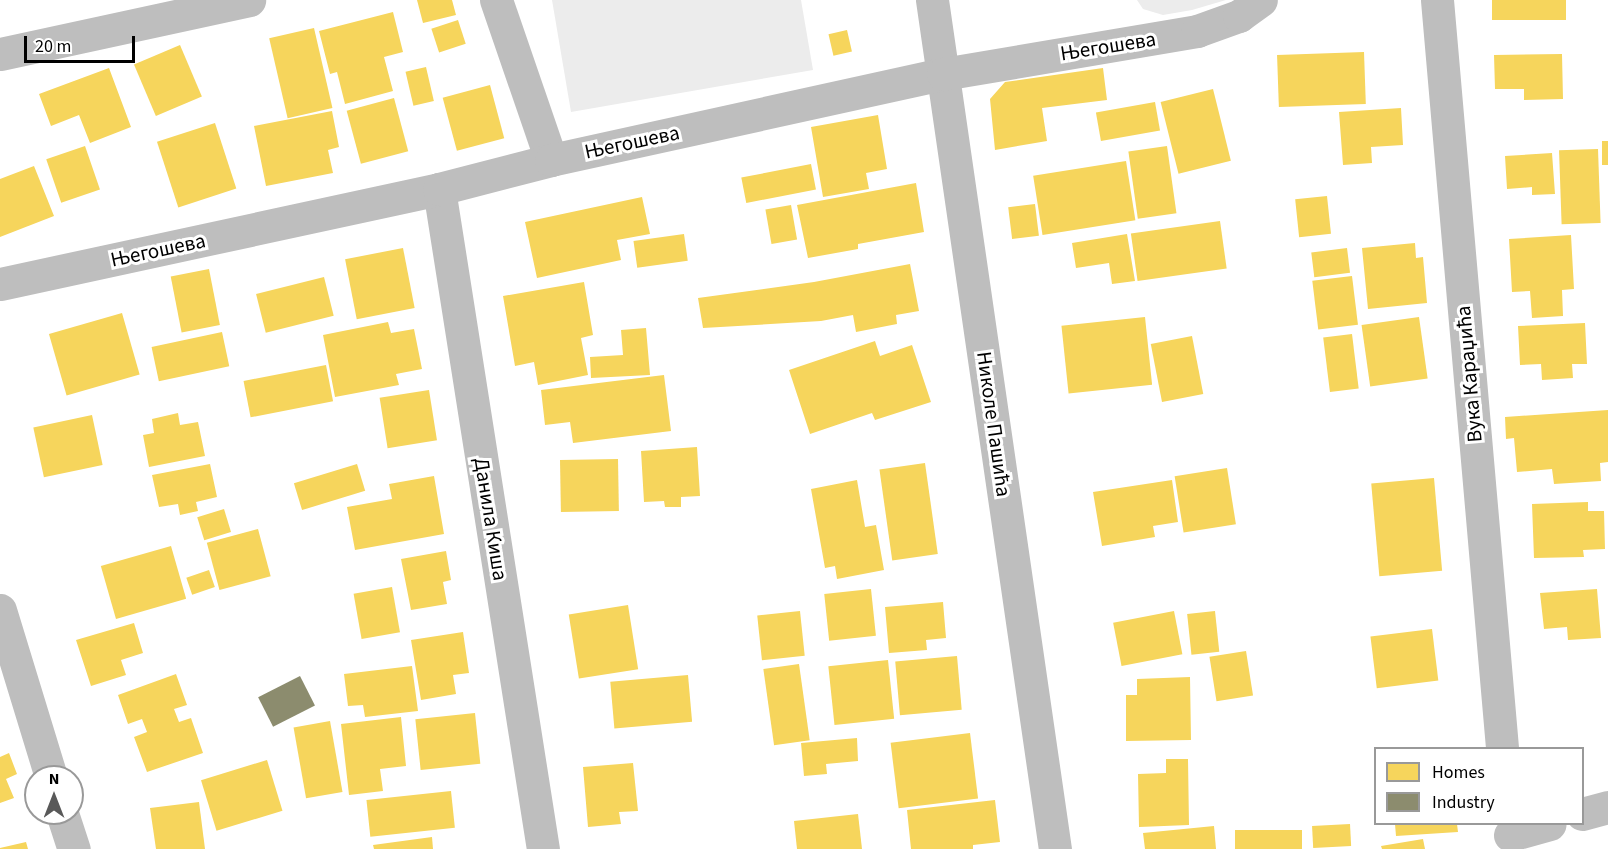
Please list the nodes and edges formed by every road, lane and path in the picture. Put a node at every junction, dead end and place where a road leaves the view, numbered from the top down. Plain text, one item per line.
1 (249, 0) edge
2 (496, 0) edge
3 (932, 0) edge
4 (1261, 0) edge
5 (1437, 0) edge
6 (0, 54) edge
7 (943, 74) junction
8 (551, 160) junction
9 (439, 189) junction
10 (0, 284) edge
11 (0, 610) edge
12 (1502, 747) edge
13 (47, 765) edge
14 (1608, 807) edge
15 (1584, 813) edge
16 (67, 825) edge
17 (1547, 825) edge
18 (1510, 836) edge
19 (74, 849) edge
20 (543, 849) edge
21 (1055, 849) edge

1 - 6 street
2 - 8 street
3 - 7 street, Николе Пашића
4 - 7 street, Његошева
5 - 12 street, Вука Караџића
7 - 8 street, Његошева
7 - 21 street, Николе Пашића
8 - 9 street, Његошева
9 - 10 street, Његошева
9 - 20 street, Данила Киша
11 - 13 street
14 - 15 street
16 - 19 street
17 - 18 street

